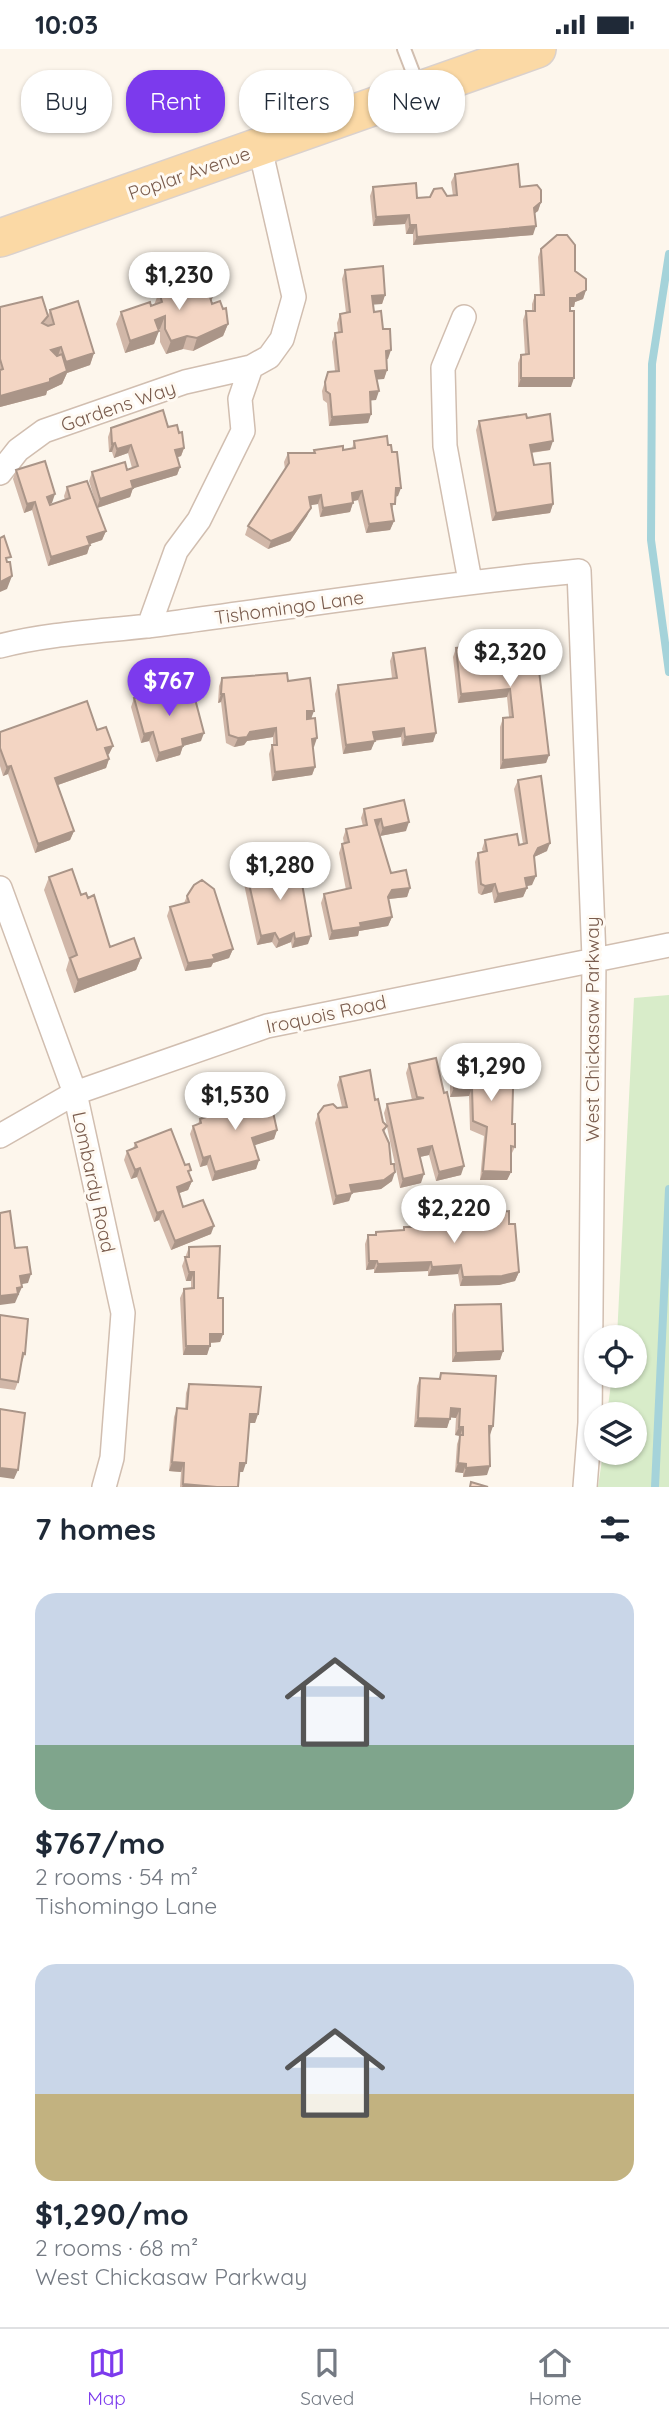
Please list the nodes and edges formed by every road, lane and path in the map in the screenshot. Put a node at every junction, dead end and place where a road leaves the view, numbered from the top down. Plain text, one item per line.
1 (404, 49) edge
2 (537, 49) edge
3 (412, 70) edge
4 (465, 75) edge
5 (368, 110) edge
6 (260, 148) junction
7 (0, 238) edge
8 (464, 317) dead end
9 (251, 367) junction
10 (0, 473) edge
11 (579, 571) joint
12 (470, 581) junction
13 (149, 627) junction
14 (0, 646) edge
15 (0, 888) edge
16 (669, 945) edge
17 (594, 958) junction
18 (75, 1093) junction
19 (0, 1136) edge
20 (104, 1487) edge
21 (585, 1487) edge

1 - 3 lane
2 - 4 main road, Poplar Avenue
5 - 6 main road, Poplar Avenue
6 - 7 main road, Poplar Avenue
6 - 9 street
8 - 12 street
9 - 10 street, Gardens Way
9 - 13 street
11 - 12 street, Tishomingo Lane
11 - 17 street, West Chickasaw Parkway
12 - 13 street, Tishomingo Lane
13 - 14 street, Tishomingo Lane
15 - 18 street, Lombardy Road
16 - 17 street, Iroquois Road
17 - 18 street, Iroquois Road
17 - 21 street, West Chickasaw Parkway
18 - 19 street, Iroquois Road
18 - 20 street, Lombardy Road

